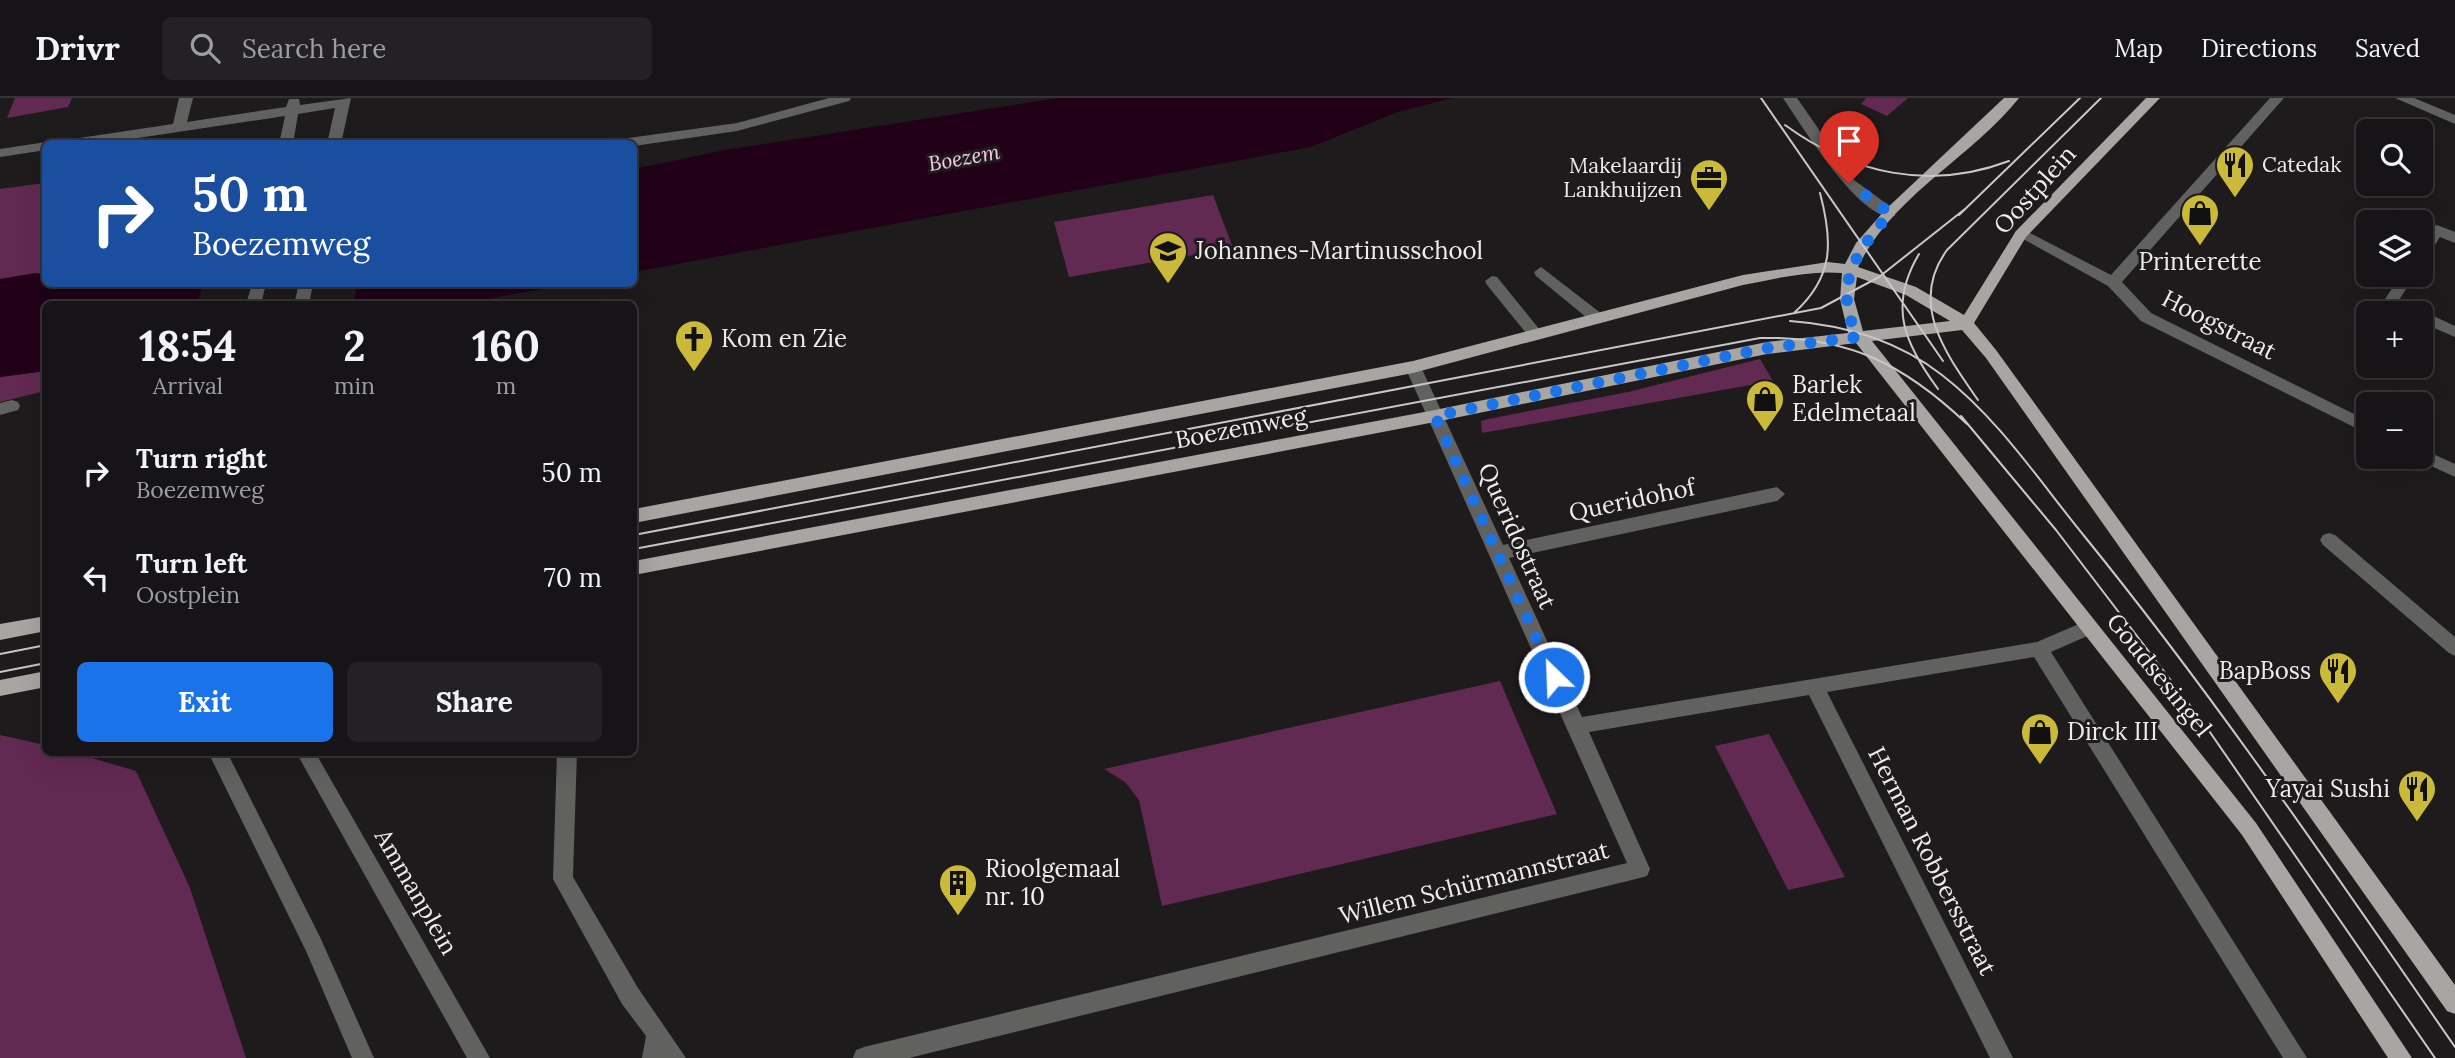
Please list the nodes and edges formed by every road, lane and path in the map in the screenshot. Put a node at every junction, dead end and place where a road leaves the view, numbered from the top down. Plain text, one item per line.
1 (186, 98) edge
2 (844, 98) edge
3 (1790, 98) edge
4 (2012, 98) edge
5 (2153, 98) edge
6 (2277, 98) edge
7 (2402, 98) edge
8 (343, 101) edge
9 (294, 104) edge
10 (2455, 120) edge
11 (178, 127) junction
12 (92, 140) edge
13 (287, 140) edge
14 (335, 140) edge
15 (637, 141) edge
16 (42, 147) edge
17 (0, 153) edge
18 (1890, 213) junction
19 (2021, 233) junction
20 (2433, 236) edge
21 (2455, 238) edge
22 (1850, 269) junction
23 (1541, 272) dead end
24 (1492, 281) dead end
25 (2113, 282) junction
26 (1597, 318) junction
27 (2433, 322) edge
28 (1966, 324) junction
29 (2455, 332) edge
30 (1535, 334) junction
31 (1858, 337) junction
32 (1413, 367) junction
33 (1435, 416) junction
34 (2356, 422) edge
35 (2433, 459) edge
36 (2453, 466) edge
37 (1777, 494) dead end
38 (637, 515) edge
39 (2329, 540) dead end
40 (1498, 553) junction
41 (637, 567) edge
42 (42, 624) edge
43 (2088, 628) junction
44 (0, 632) edge
45 (2455, 648) edge
46 (2039, 649) junction
47 (42, 680) edge
48 (0, 688) edge
49 (1815, 688) junction
50 (1577, 726) junction
51 (219, 756) edge
52 (307, 756) edge
53 (567, 756) edge
54 (2455, 1003) edge
55 (657, 1034) junction
56 (363, 1058) edge
57 (479, 1058) edge
58 (653, 1058) edge
59 (675, 1058) edge
60 (864, 1058) edge
61 (2002, 1058) edge
62 (2296, 1058) edge
63 (2401, 1058) edge

1 - 11 street
2 - 15 street
3 - 18 street
4 - 18 main road
5 - 19 main road, Oostplein
6 - 25 street
7 - 10 street
8 - 9 street
8 - 14 street
9 - 11 street
9 - 13 street
11 - 12 street
16 - 17 street
18 - 22 main road
19 - 25 street, Hoogstraat
19 - 28 main road, Oostplein
20 - 21 street
22 - 26 main road, Boezemweg
22 - 28 main road
22 - 31 main road
23 - 26 street
24 - 30 street
25 - 34 street, Hoogstraat
26 - 30 main road, Boezemweg
27 - 29 street
28 - 31 main road
28 - 54 main road, Goudsesingel
30 - 32 main road, Boezemweg
31 - 33 main road, Boezemweg
31 - 43 main road, Goudsesingel
32 - 33 street, Queridostraat
32 - 38 main road, Boezemweg
33 - 40 street, Queridostraat
33 - 41 main road, Boezemweg
35 - 36 street
37 - 40 street, Queridohof
39 - 45 street
40 - 50 street, Queridostraat
42 - 44 main road
43 - 46 street
43 - 63 main road, Goudsesingel
46 - 49 street
46 - 62 street
47 - 48 main road
49 - 50 street
49 - 61 street, Herman Robbersstraat
50 - 60 street, Willem Schürmannstraat
51 - 56 street
52 - 57 street, Ammanplein
53 - 55 street
55 - 58 street
55 - 59 street

